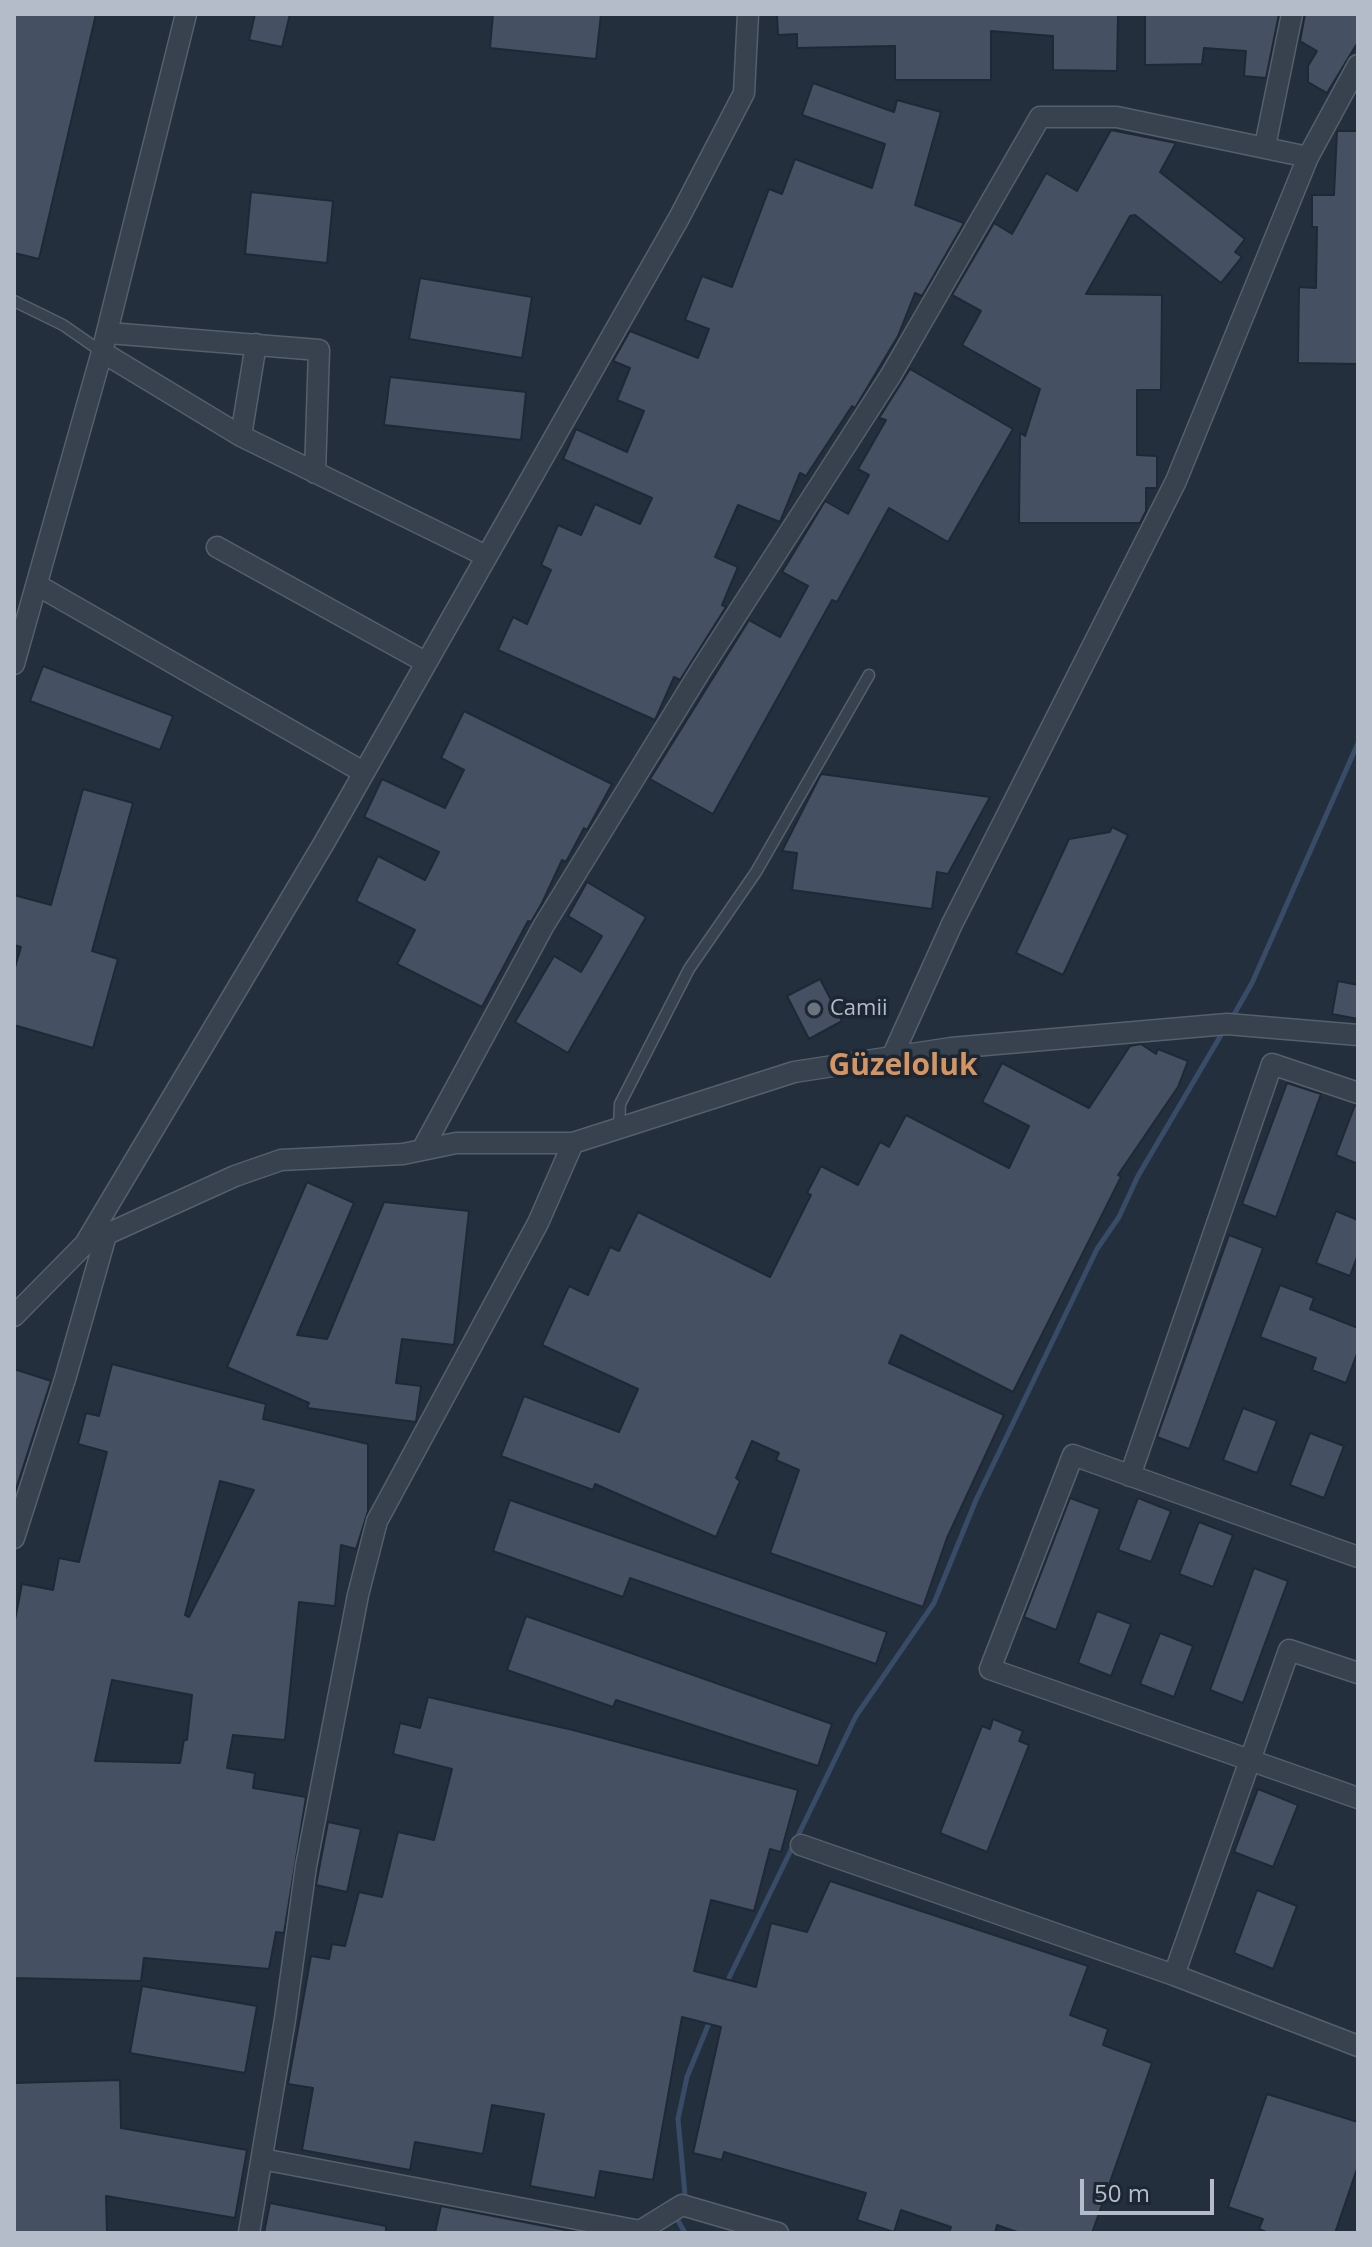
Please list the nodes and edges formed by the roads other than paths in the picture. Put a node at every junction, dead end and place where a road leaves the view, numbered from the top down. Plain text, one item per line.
1 (186, 14) edge
2 (748, 14) edge
3 (1292, 14) edge
4 (1358, 65) edge
5 (1265, 146) junction
6 (1308, 157) junction
7 (14, 301) edge
8 (105, 342) junction
9 (256, 344) junction
10 (241, 436) junction
11 (315, 473) junction
12 (217, 547) dead end
13 (486, 556) junction
14 (37, 585) junction
15 (425, 662) junction
16 (14, 664) edge
17 (869, 675) dead end
18 (363, 772) junction
19 (1358, 1035) edge
20 (892, 1057) junction
21 (1358, 1093) edge
22 (619, 1127) junction
23 (573, 1143) junction
24 (422, 1150) junction
25 (106, 1235) junction
26 (85, 1244) junction
27 (14, 1316) edge
28 (1130, 1476) junction
29 (14, 1538) edge
30 (1358, 1557) edge
31 (1358, 1673) edge
32 (1251, 1760) junction
33 (1358, 1798) edge
34 (801, 1845) dead end
35 (1174, 1975) junction
36 (1358, 2046) edge
37 (262, 2159) junction
38 (249, 2233) edge
39 (778, 2233) edge

1 - 8 street
2 - 13 street
3 - 5 street
4 - 6 street
5 - 6 street
5 - 24 street
6 - 20 street
7 - 8 lane
8 - 9 street
8 - 10 street
8 - 14 street
9 - 10 street
9 - 11 street
10 - 11 street
11 - 13 street
12 - 15 street
13 - 15 street
14 - 16 street
14 - 18 street
15 - 18 street
17 - 22 lane
18 - 26 street
19 - 20 street
20 - 22 street
21 - 28 street
22 - 23 street
23 - 24 street
23 - 37 street
24 - 25 street
25 - 26 street
25 - 29 street
26 - 27 street
28 - 30 street
28 - 32 street
31 - 32 street
32 - 33 street
32 - 35 street
34 - 35 street
35 - 36 street
37 - 38 street
37 - 39 street

